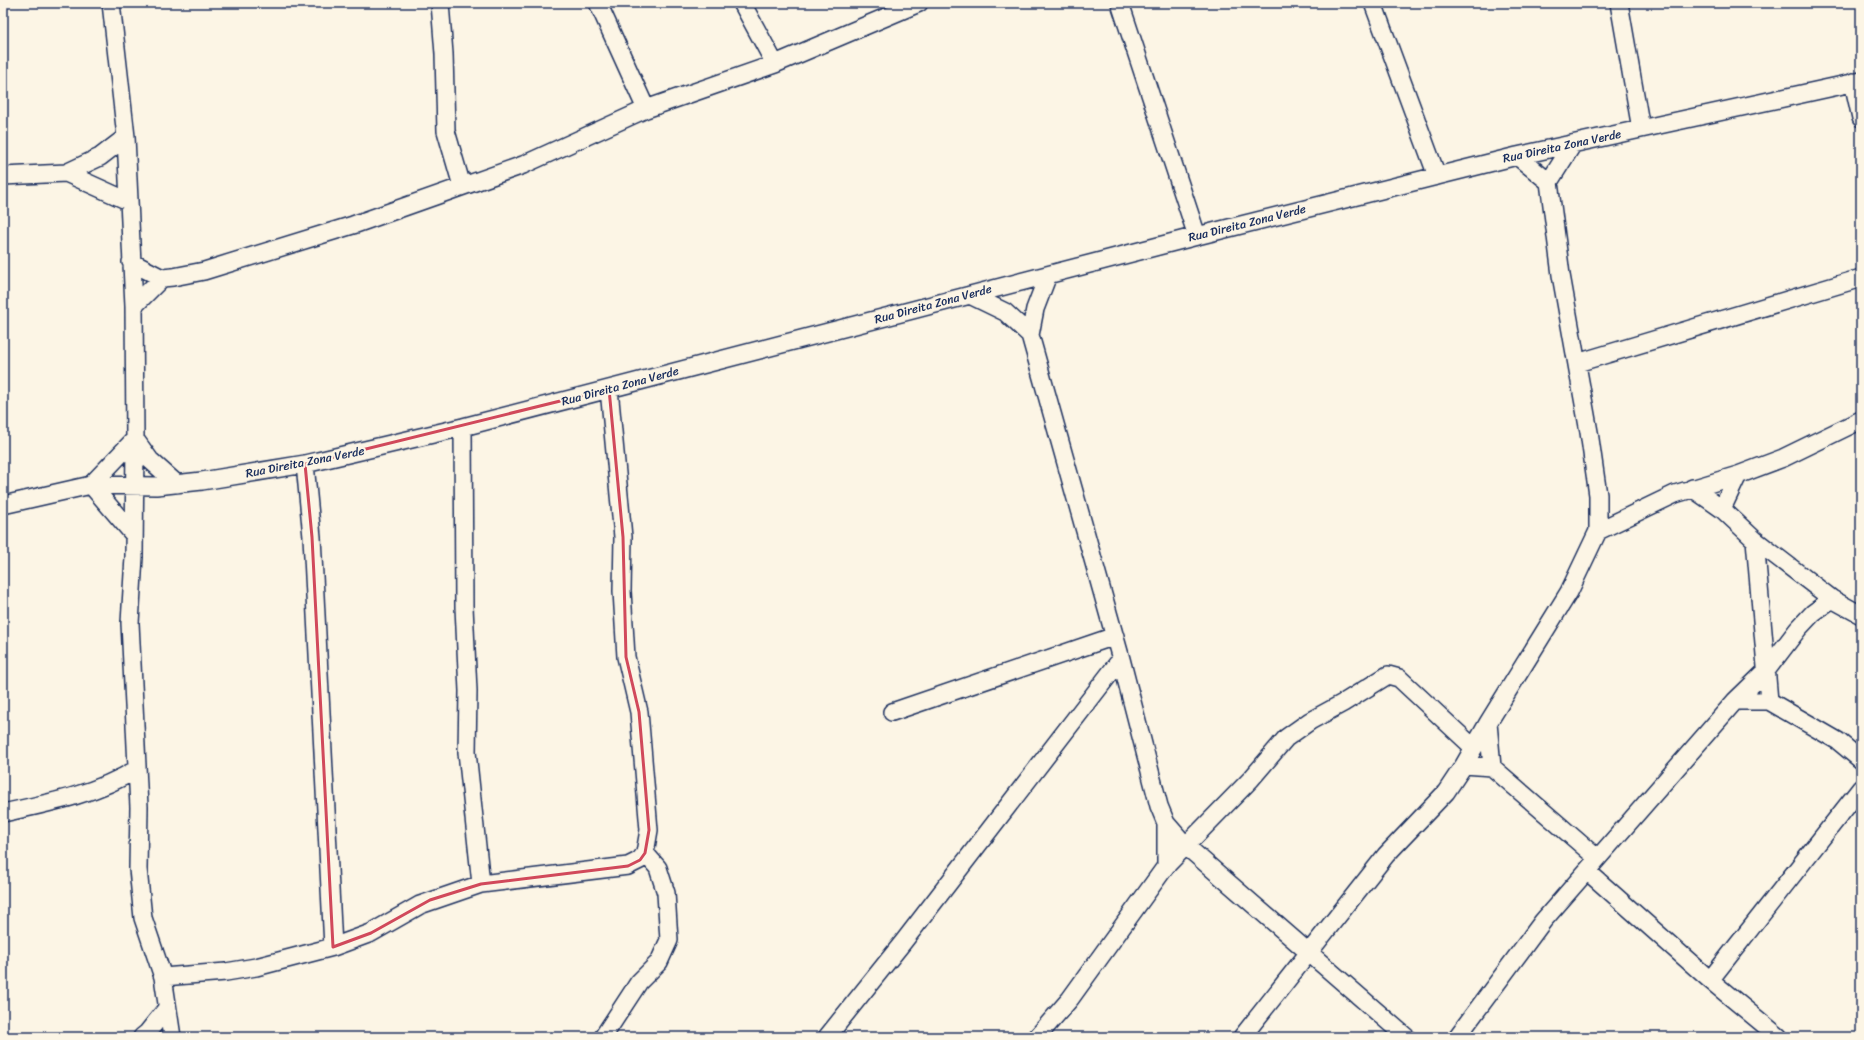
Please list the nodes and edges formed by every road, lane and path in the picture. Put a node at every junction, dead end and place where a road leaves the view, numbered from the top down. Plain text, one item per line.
1 (440, 3) edge
2 (598, 3) edge
3 (742, 3) edge
4 (919, 3) edge
5 (1120, 3) edge
6 (1373, 3) edge
7 (1618, 3) edge
8 (113, 5) edge
9 (775, 64) junction
10 (1857, 81) edge
11 (646, 109) junction
12 (1861, 118) edge
13 (1641, 129) junction
14 (126, 137) junction
15 (1573, 144) junction
16 (1517, 156) junction
17 (66, 173) junction
18 (3, 176) edge
19 (1437, 176) junction
20 (1549, 182) junction
21 (462, 186) junction
22 (128, 201) junction
23 (1197, 236) junction
24 (131, 262) junction
25 (1048, 275) junction
26 (162, 278) junction
27 (1861, 278) edge
28 (970, 295) junction
29 (134, 306) junction
30 (1030, 335) junction
31 (1577, 363) junction
32 (609, 389) junction
33 (1861, 420) edge
34 (463, 427) junction
35 (135, 439) junction
36 (305, 464) junction
37 (1738, 475) junction
38 (177, 484) junction
39 (91, 485) junction
40 (134, 485) junction
41 (1692, 488) junction
42 (3, 505) edge
43 (1722, 509) junction
44 (1598, 531) junction
45 (134, 535) junction
46 (1755, 540) junction
47 (1832, 599) junction
48 (1861, 614) edge
49 (1115, 636) junction
50 (1121, 659) junction
51 (1766, 671) junction
52 (1735, 701) junction
53 (1769, 701) junction
54 (892, 712) dead end
55 (1488, 723) junction
56 (1474, 748) junction
57 (1861, 760) edge
58 (1464, 765) junction
59 (1492, 767) junction
60 (137, 769) junction
61 (1861, 788) edge
62 (3, 813) edge
63 (1166, 823) junction
64 (1186, 846) junction
65 (645, 853) junction
66 (1592, 865) junction
67 (1166, 866) junction
68 (481, 884) junction
69 (333, 947) junction
70 (1309, 954) junction
71 (163, 977) junction
72 (1710, 980) junction
73 (167, 1008) junction
74 (142, 1037) edge
75 (172, 1037) edge
76 (603, 1037) edge
77 (827, 1037) edge
78 (1037, 1037) edge
79 (1242, 1037) edge
80 (1406, 1037) edge
81 (1457, 1037) edge
82 (1778, 1037) edge

1 - 21 street
2 - 11 street
3 - 9 street
4 - 9 street
5 - 23 street
6 - 19 street
7 - 13 street
8 - 14 street
9 - 11 street
10 - 12 street
10 - 13 street, Rua Direita Zona Verde
11 - 21 street
13 - 15 street, Rua Direita Zona Verde
14 - 17 street
14 - 22 street
15 - 16 street, Rua Direita Zona Verde
15 - 20 street
16 - 19 street, Rua Direita Zona Verde
16 - 20 street
17 - 18 street
17 - 22 street
19 - 23 street, Rua Direita Zona Verde
20 - 31 street
21 - 26 street
22 - 24 street
23 - 25 street, Rua Direita Zona Verde
24 - 26 street
24 - 29 street
25 - 28 street, Rua Direita Zona Verde
25 - 30 street
26 - 29 street
27 - 31 street
28 - 30 street
28 - 32 street, Rua Direita Zona Verde
29 - 35 street
30 - 49 street
31 - 44 street
32 - 34 street, Rua Direita Zona Verde
32 - 65 street
33 - 37 street
34 - 36 street, Rua Direita Zona Verde
34 - 68 street
35 - 38 street
35 - 39 street
35 - 40 street
36 - 38 street, Rua Direita Zona Verde
36 - 69 street
37 - 41 street
37 - 43 street
38 - 40 street, Rua Direita Zona Verde
39 - 40 street, Rua Direita Zona Verde
39 - 42 street, Rua Direita Zona Verde
39 - 45 street
40 - 45 street
41 - 43 street
41 - 44 street
43 - 46 street
44 - 55 street
45 - 60 street
46 - 47 street
46 - 51 street
47 - 48 street
47 - 51 street
49 - 50 street
49 - 54 street
50 - 63 street
50 - 77 street
51 - 52 street
51 - 53 street
52 - 53 street
52 - 66 street
53 - 57 street
55 - 56 street
55 - 59 street
56 - 58 street
56 - 64 street
58 - 59 street
58 - 70 street
59 - 66 street
60 - 62 street
60 - 71 street
61 - 72 street
63 - 64 street
63 - 67 street
64 - 67 street
64 - 70 street
65 - 68 street
65 - 76 street
66 - 72 street
66 - 81 street
67 - 78 street
68 - 69 street
69 - 71 street
70 - 79 street
70 - 80 street
71 - 73 street
72 - 82 street
73 - 74 street
73 - 75 street

